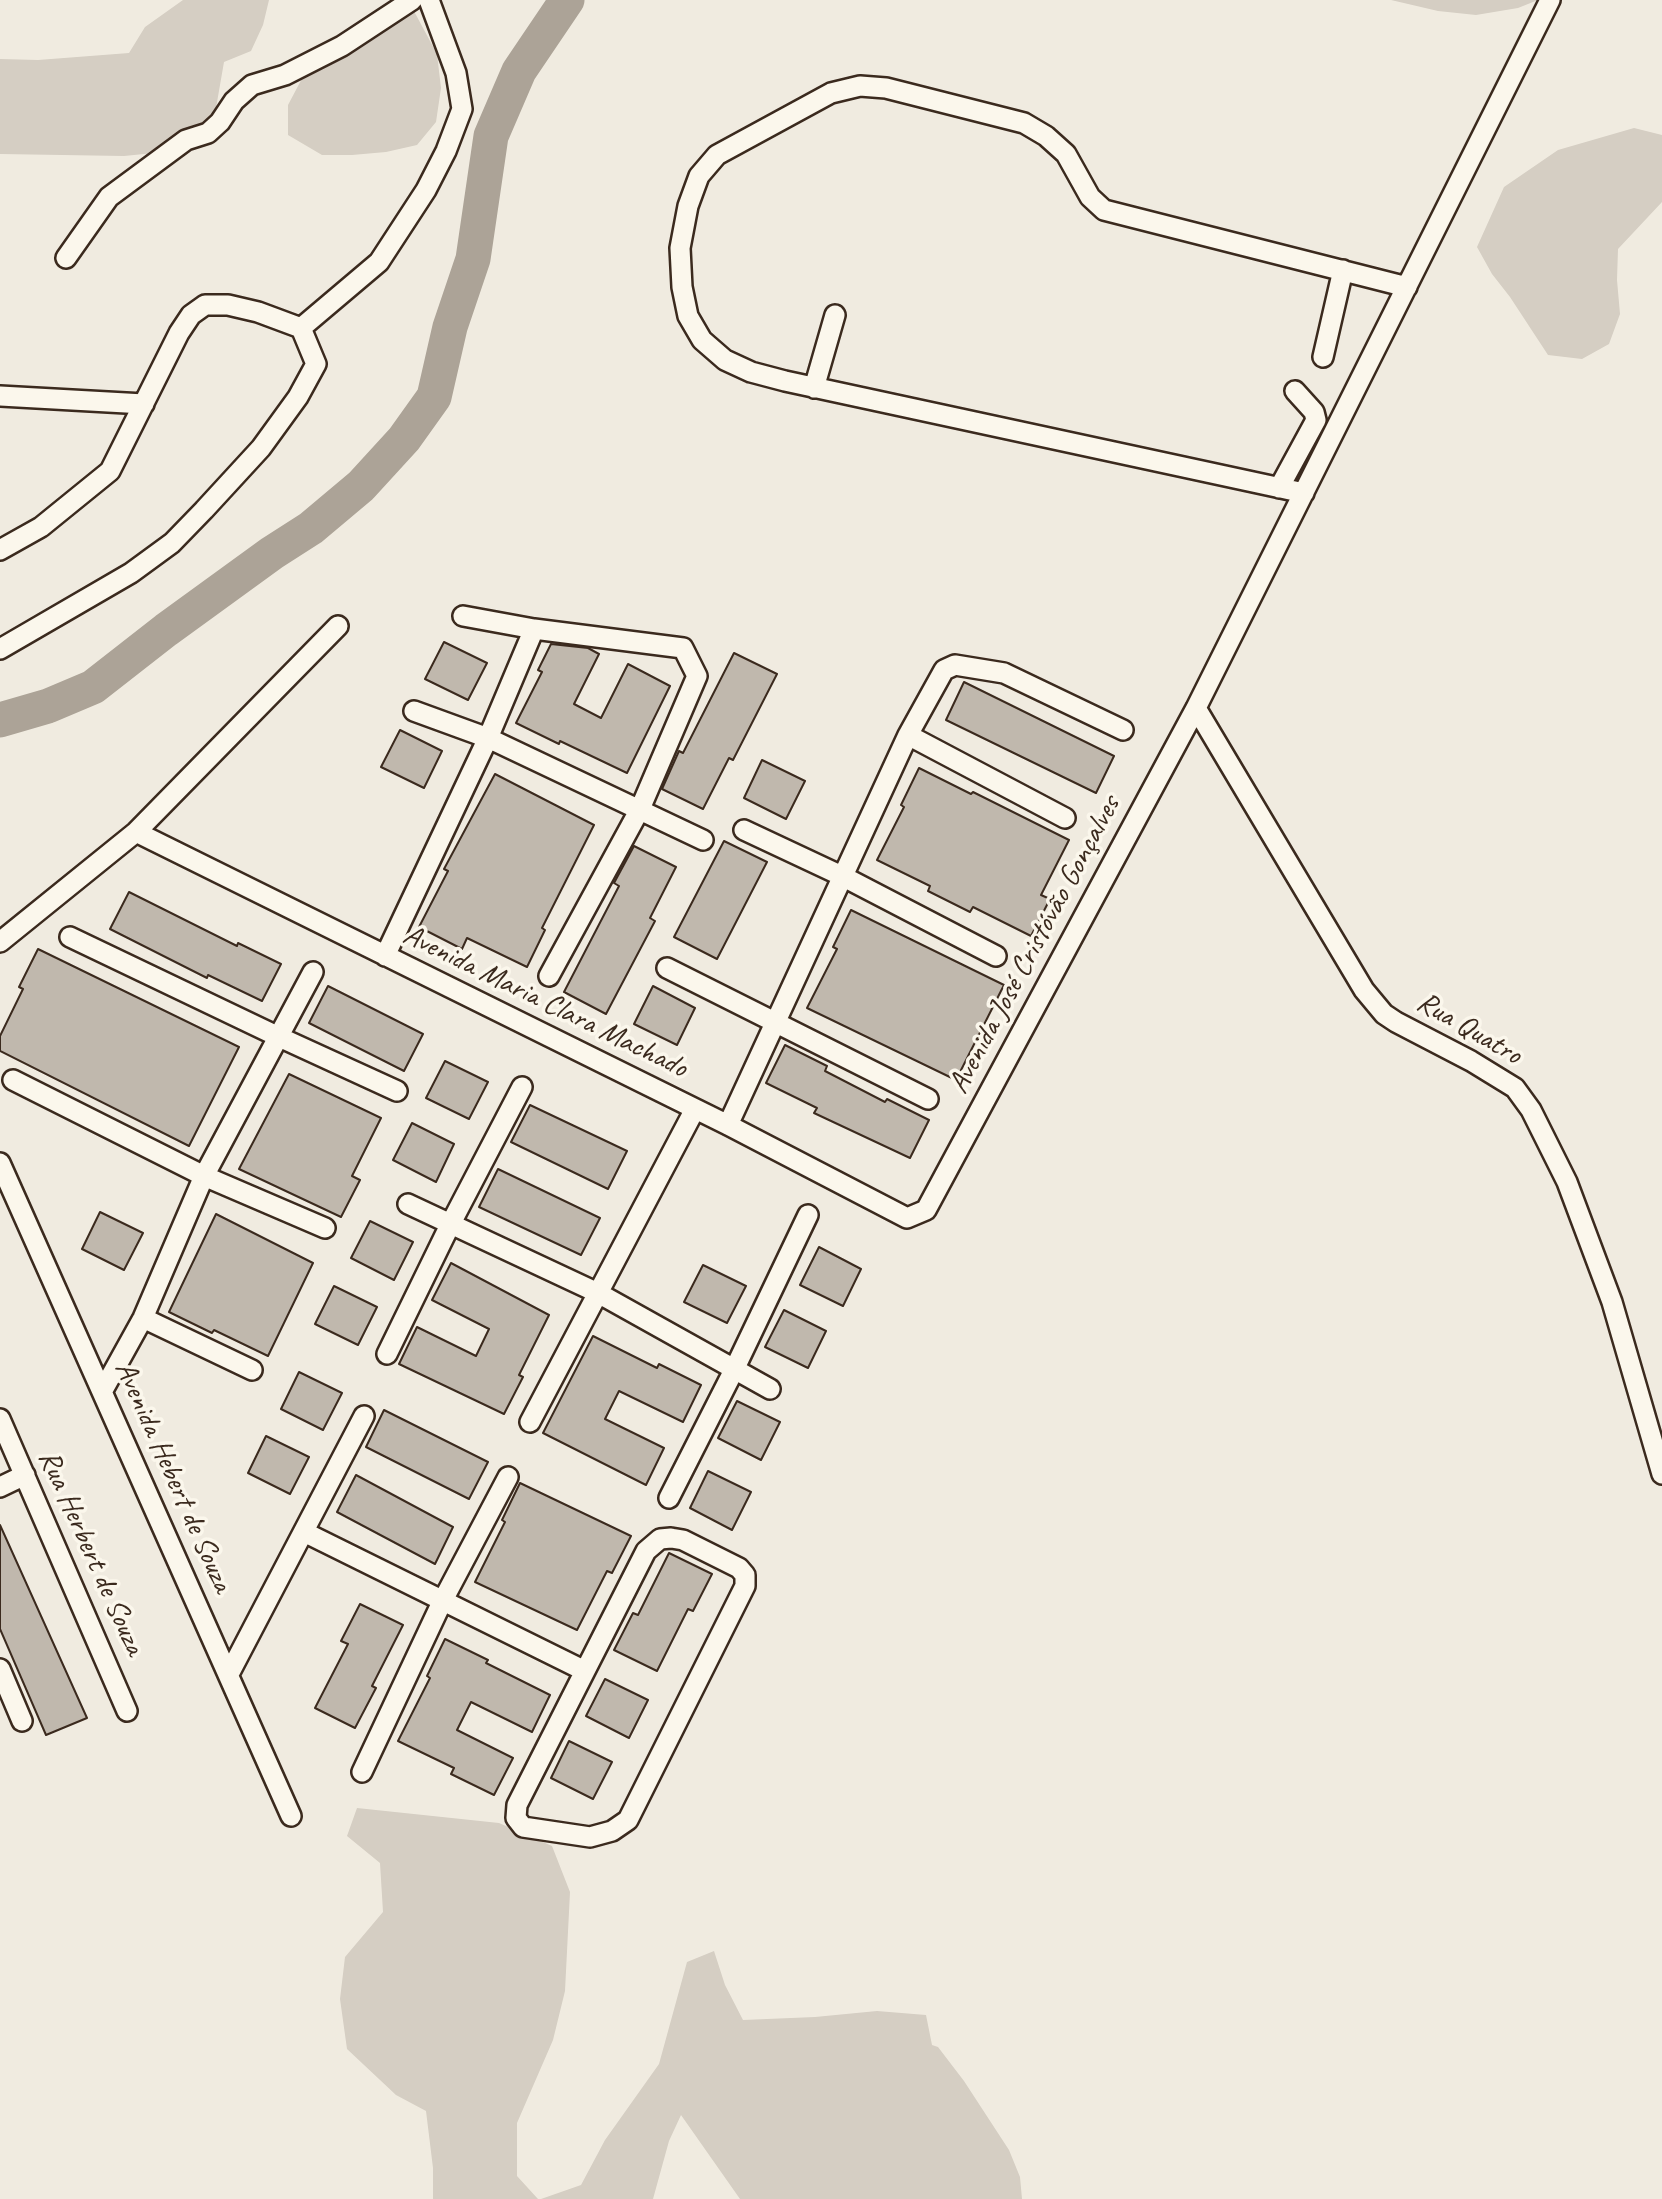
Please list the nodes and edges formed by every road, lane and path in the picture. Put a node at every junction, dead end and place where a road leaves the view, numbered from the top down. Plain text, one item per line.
1 (412, 0) edge
2 (429, 0) edge
3 (1550, 0) edge
4 (66, 258) dead end
5 (1343, 270) junction
6 (1407, 287) junction
7 (835, 315) dead end
8 (301, 328) junction
9 (1323, 357) dead end
10 (814, 387) junction
11 (1295, 391) dead end
12 (0, 396) edge
13 (144, 404) junction
14 (1279, 488) junction
15 (1304, 493) junction
16 (0, 550) edge
17 (463, 615) dead end
18 (338, 626) dead end
19 (534, 629) junction
20 (0, 649) edge
21 (1196, 708) junction
22 (414, 711) dead end
23 (1123, 730) dead end
24 (908, 735) junction
25 (488, 738) junction
26 (640, 809) junction
27 (1065, 818) dead end
28 (744, 830) dead end
29 (136, 832) junction
30 (703, 840) dead end
31 (842, 876) junction
32 (70, 937) dead end
33 (0, 942) edge
34 (385, 956) junction
35 (996, 956) dead end
36 (667, 968) dead end
37 (313, 972) dead end
38 (549, 976) dead end
39 (774, 1021) junction
40 (277, 1037) junction
41 (13, 1080) dead end
42 (522, 1087) dead end
43 (397, 1091) dead end
44 (928, 1099) dead end
45 (695, 1109) junction
46 (728, 1125) junction
47 (0, 1163) edge
48 (204, 1176) junction
49 (408, 1204) dead end
50 (926, 1210) joint
51 (808, 1215) dead end
52 (450, 1225) junction
53 (326, 1228) dead end
54 (598, 1293) junction
55 (143, 1318) junction
56 (387, 1354) dead end
57 (252, 1370) dead end
58 (734, 1370) junction
59 (770, 1389) dead end
60 (102, 1392) junction
61 (364, 1416) dead end
62 (0, 1419) edge
63 (530, 1422) dead end
64 (1662, 1474) edge
65 (25, 1475) junction
66 (508, 1477) dead end
67 (0, 1487) edge
68 (669, 1498) dead end
69 (304, 1532) junction
70 (442, 1602) junction
71 (0, 1669) edge
72 (585, 1671) junction
73 (229, 1674) junction
74 (127, 1711) dead end
75 (22, 1721) dead end
76 (362, 1772) dead end
77 (291, 1816) dead end

1 - 4 street
2 - 8 street
3 - 6 street, Avenida José Cristóvão Gonçalves
5 - 6 street
5 - 9 street
5 - 10 street
6 - 15 street, Avenida José Cristóvão Gonçalves
7 - 10 street
8 - 13 street
8 - 20 street
10 - 14 street
11 - 14 street
12 - 13 street
13 - 16 street
14 - 15 street
15 - 21 street, Avenida José Cristóvão Gonçalves
17 - 19 street
18 - 29 street
19 - 25 street
19 - 26 street
21 - 50 street, Avenida José Cristóvão Gonçalves
21 - 64 street, Rua Quatro
22 - 25 street
23 - 24 street
24 - 27 street
24 - 31 street
25 - 26 street
25 - 34 street
26 - 30 street
26 - 38 street
28 - 31 street
29 - 33 street
29 - 34 street, Avenida Maria Clara Machado
31 - 35 street
31 - 39 street
32 - 40 street
34 - 45 street, Avenida Maria Clara Machado
36 - 39 street
37 - 40 street
39 - 44 street
39 - 46 street
40 - 43 street
40 - 48 street
41 - 48 street
42 - 52 street
45 - 46 street, Avenida Maria Clara Machado
45 - 54 street
46 - 50 street, Avenida Maria Clara Machado
47 - 60 street, Avenida Hebert de Souza
48 - 53 street
48 - 55 street
49 - 52 street
51 - 58 street
52 - 54 street
52 - 56 street
54 - 58 street
54 - 63 street
55 - 57 street
55 - 60 street
58 - 59 street
58 - 68 street
60 - 73 street, Avenida Hebert de Souza
61 - 69 street
62 - 65 street, Rua Herbert de Souza
65 - 67 street
65 - 74 street, Rua Herbert de Souza
66 - 70 street
69 - 70 street
69 - 73 street
70 - 72 street
70 - 76 street
71 - 75 street
72 - 72 street
73 - 77 street, Avenida Hebert de Souza

